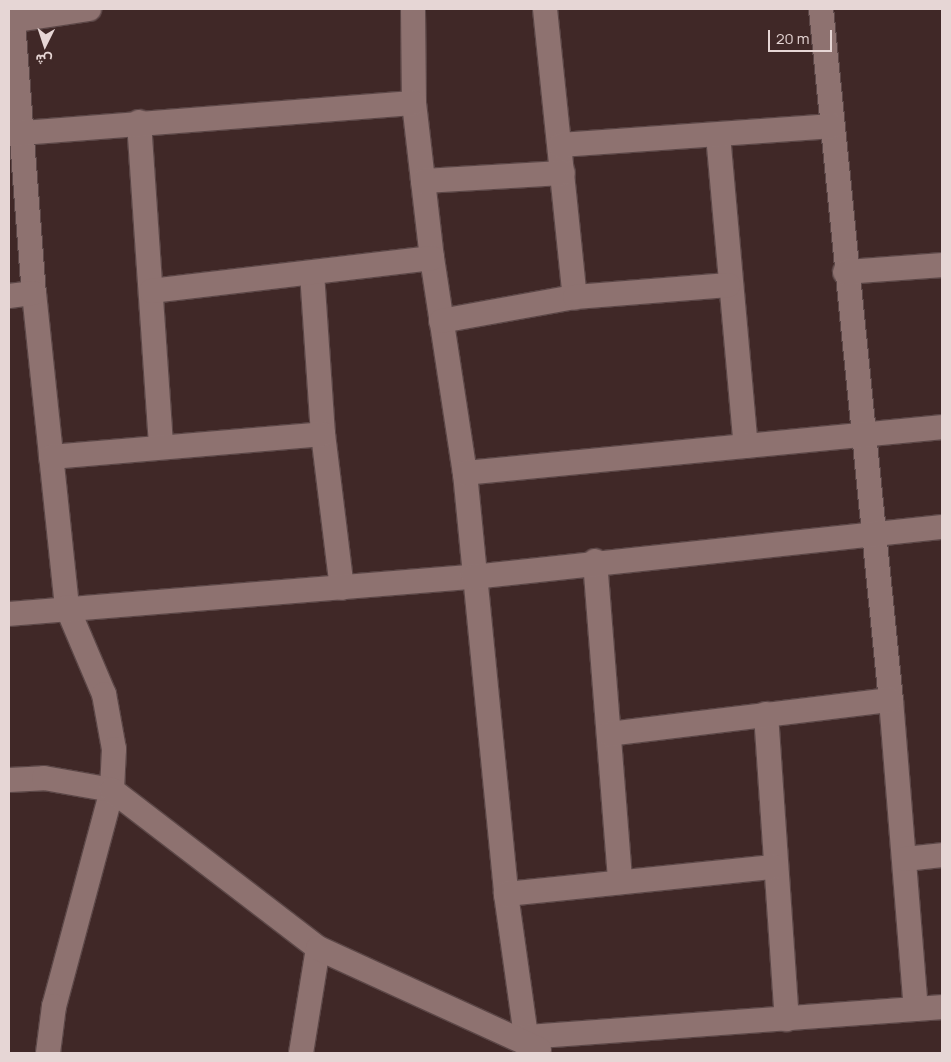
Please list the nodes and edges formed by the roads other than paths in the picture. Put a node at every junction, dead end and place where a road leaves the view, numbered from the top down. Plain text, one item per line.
1 (89, 9) edge
2 (413, 9) edge
3 (545, 9) edge
4 (822, 9) edge
5 (11, 17) edge
6 (414, 103) junction
7 (139, 122) junction
8 (832, 126) junction
9 (16, 133) edge
10 (718, 134) junction
11 (560, 145) junction
12 (563, 173) junction
13 (423, 181) junction
14 (432, 258) junction
15 (942, 265) edge
16 (845, 272) junction
17 (312, 273) junction
18 (729, 285) junction
19 (151, 291) junction
20 (34, 293) junction
21 (9, 296) edge
22 (575, 297) junction
23 (441, 321) junction
24 (942, 427) edge
25 (323, 434) junction
26 (862, 434) junction
27 (161, 445) junction
28 (746, 446) junction
29 (51, 457) junction
30 (465, 473) junction
31 (942, 527) edge
32 (873, 533) junction
33 (595, 561) junction
34 (473, 577) junction
35 (342, 588) junction
36 (68, 607) junction
37 (9, 614) edge
38 (891, 700) junction
39 (766, 714) junction
40 (608, 734) junction
41 (9, 780) edge
42 (112, 790) junction
43 (942, 855) edge
44 (905, 859) junction
45 (774, 867) junction
46 (620, 882) junction
47 (506, 894) junction
48 (318, 948) junction
49 (942, 1007) edge
50 (916, 1009) junction
51 (787, 1019) junction
52 (534, 1045) edge
53 (48, 1053) edge
54 (301, 1053) edge

1 - 5 street
2 - 6 street
3 - 11 street
4 - 8 street
5 - 9 street
6 - 7 street
6 - 13 street
7 - 9 street
7 - 19 street
8 - 10 street
8 - 16 street
9 - 20 street
10 - 11 street
10 - 18 street
11 - 12 street
12 - 13 street
12 - 22 street
13 - 14 street
14 - 17 street
14 - 23 street
15 - 16 street
16 - 26 street
17 - 19 street
17 - 25 street
18 - 22 street
18 - 28 street
19 - 27 street
20 - 21 street
20 - 29 street
22 - 23 street
23 - 30 street
24 - 26 street
25 - 27 street
25 - 35 street
26 - 28 street
26 - 32 street
27 - 29 street
28 - 30 street
29 - 36 street
30 - 34 street
31 - 32 street
32 - 33 street
32 - 38 street
33 - 34 street
33 - 40 street
34 - 35 street
34 - 47 street
35 - 36 street
36 - 37 street
36 - 42 street
38 - 39 street
38 - 44 street
39 - 40 street
39 - 45 street
40 - 46 street
41 - 42 street
42 - 48 street
42 - 53 street
43 - 44 street
44 - 50 street
45 - 46 street
45 - 51 street
46 - 47 street
47 - 52 street
48 - 52 street
48 - 54 street
49 - 50 street
50 - 51 street
51 - 52 street

